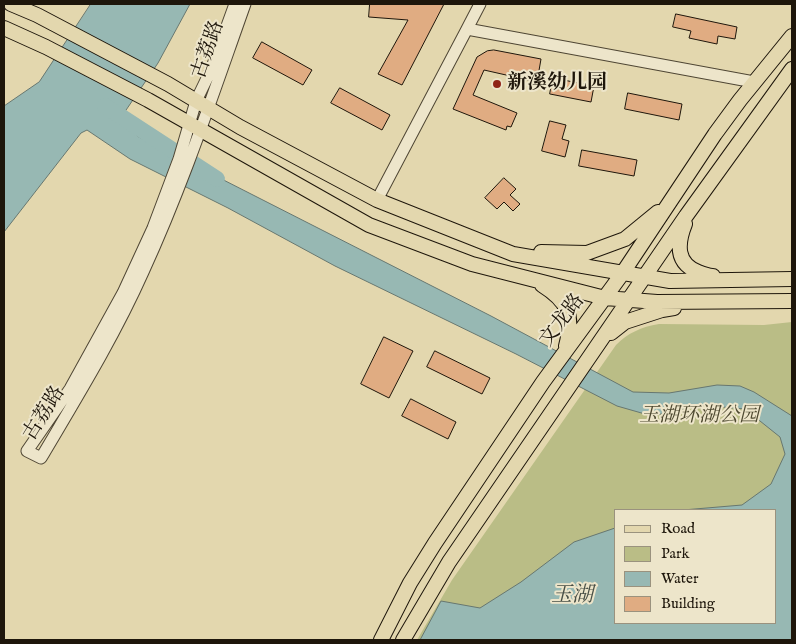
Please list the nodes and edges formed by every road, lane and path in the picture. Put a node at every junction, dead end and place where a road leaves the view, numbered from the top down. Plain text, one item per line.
1 (11, 4) edge
2 (235, 4) edge
3 (245, 4) edge
4 (480, 4) edge
5 (4, 28) edge
6 (467, 29) junction
7 (792, 36) edge
8 (792, 69) edge
9 (754, 82) junction
10 (202, 104) junction
11 (195, 126) junction
12 (377, 200) junction
13 (668, 204) junction
14 (691, 209) junction
15 (483, 242) junction
16 (622, 274) junction
17 (645, 276) junction
18 (786, 279) edge
19 (535, 280) junction
20 (605, 298) junction
21 (629, 299) junction
22 (724, 302) junction
23 (792, 302) edge
24 (601, 341) junction
25 (564, 353) junction
26 (381, 640) edge
27 (403, 640) edge

1 - 10 main road
2 - 10 street, 古荔路
3 - 10 street, 古荔路
4 - 6 street
5 - 11 main road
6 - 9 street
6 - 12 street
7 - 9 main road, 文龙路
8 - 14 main road, 文龙路
9 - 13 main road, 文龙路
10 - 11 street, 古荔路
10 - 12 main road
11 - 11 street, 古荔路
11 - 19 main road
12 - 15 main road
13 - 15 main road
13 - 16 main road, 文龙路
14 - 17 main road, 文龙路
14 - 18 main road
15 - 16 main road
16 - 17 main road
16 - 20 main road, 文龙路
17 - 18 main road
17 - 21 main road, 文龙路
19 - 20 main road
19 - 25 main road
20 - 21 main road
20 - 25 main road, 文龙路
21 - 22 main road
21 - 24 main road, 文龙路
22 - 23 main road
22 - 24 main road
24 - 27 main road, 文龙路
25 - 26 main road, 文龙路

